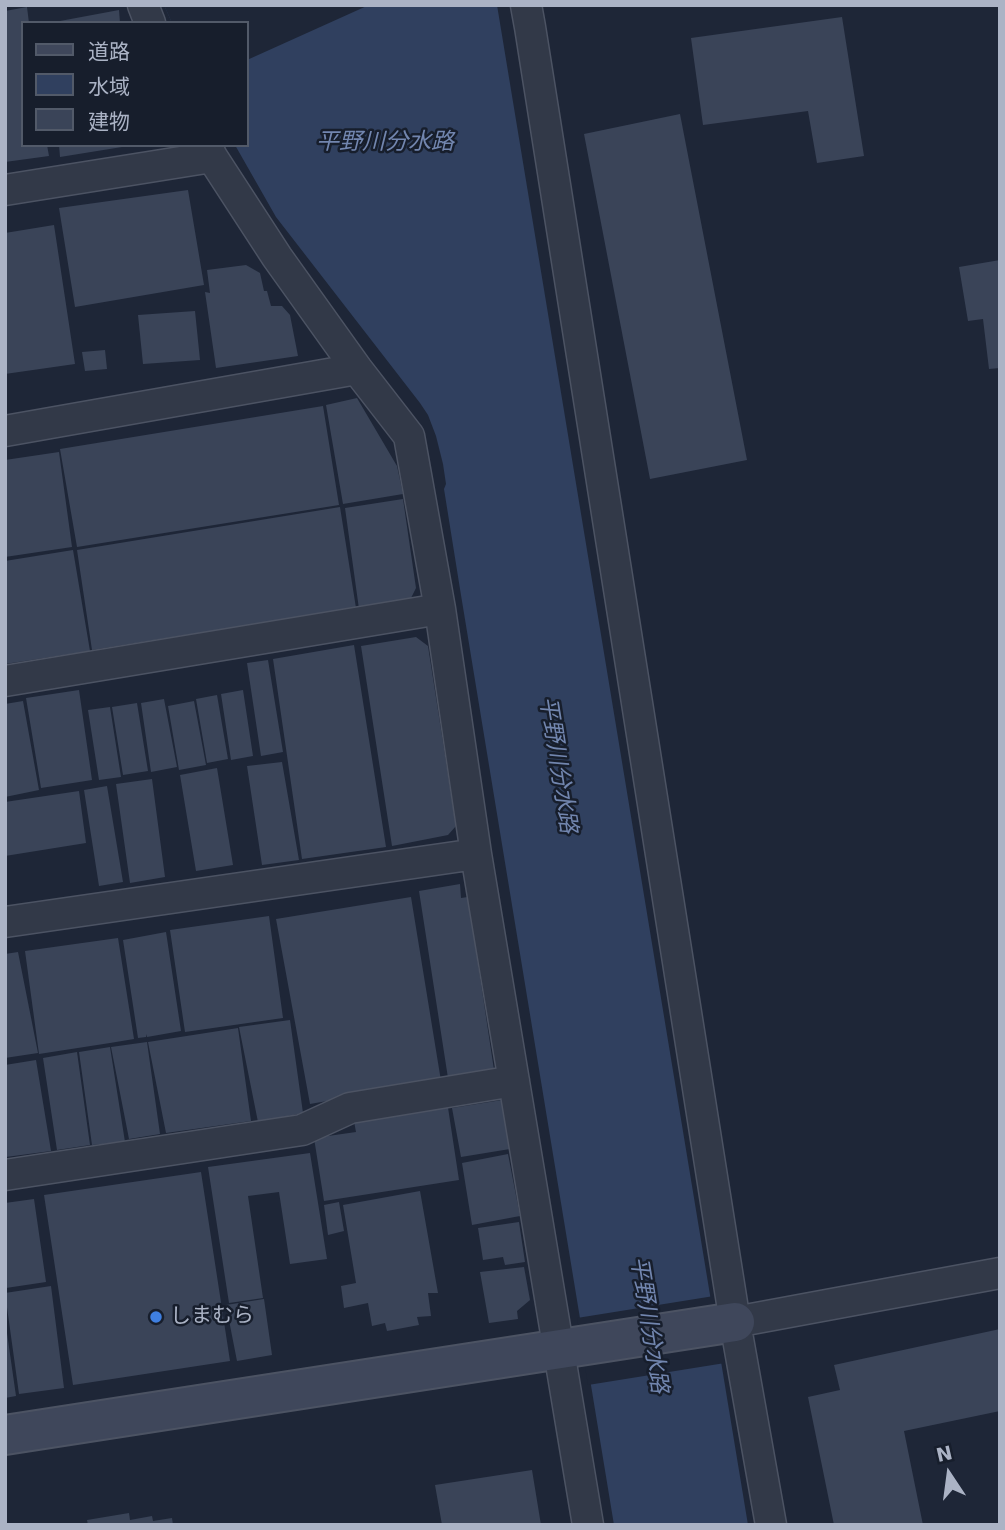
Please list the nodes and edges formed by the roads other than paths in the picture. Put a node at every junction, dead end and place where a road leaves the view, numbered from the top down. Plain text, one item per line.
1 (526, 5) edge
2 (209, 151) edge
3 (5, 190) edge
4 (357, 369) junction
5 (5, 431) edge
6 (440, 609) junction
7 (5, 681) edge
8 (476, 854) junction
9 (5, 922) edge
10 (514, 1081) junction
11 (5, 1175) edge
12 (1000, 1273) edge
13 (728, 1323) junction
14 (568, 1348) junction
15 (5, 1435) edge
16 (589, 1525) edge
17 (771, 1525) edge

1 - 13 street
2 - 3 street
2 - 4 street
4 - 5 street
4 - 6 street
6 - 7 street
6 - 8 street
8 - 9 street
8 - 10 street
10 - 11 street
10 - 14 street
12 - 13 street
13 - 14 street
13 - 17 street
14 - 15 street
14 - 16 street

